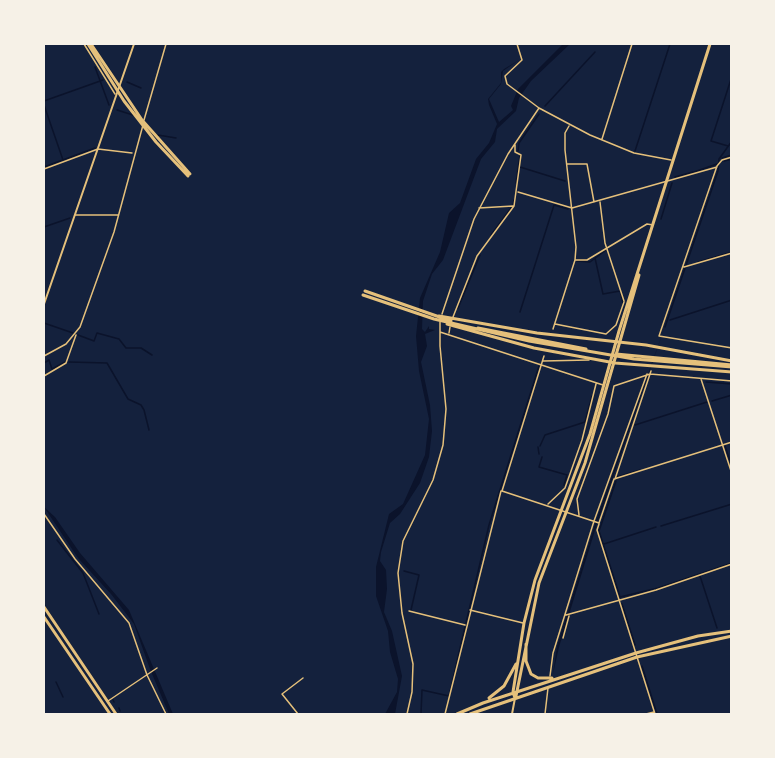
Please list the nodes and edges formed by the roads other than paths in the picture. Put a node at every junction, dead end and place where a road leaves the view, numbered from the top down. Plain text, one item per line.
1 (88, 44) edge
2 (134, 44) edge
3 (166, 44) edge
4 (517, 44) edge
5 (632, 44) edge
6 (710, 44) edge
7 (116, 96) junction
8 (539, 108) junction
9 (570, 125) junction
10 (602, 139) junction
11 (515, 143) junction
12 (98, 149) junction
13 (134, 153) junction
14 (732, 157) edge
15 (674, 160) junction
16 (567, 164) junction
17 (717, 166) junction
18 (44, 169) edge
19 (189, 175) dead end
20 (666, 182) junction
21 (518, 192) junction
22 (600, 201) junction
23 (594, 202) junction
24 (514, 206) junction
25 (479, 208) junction
26 (572, 208) junction
27 (74, 215) junction
28 (118, 215) junction
29 (653, 225) junction
30 (606, 247) junction
31 (732, 253) edge
32 (575, 260) junction
33 (684, 267) junction
34 (364, 293) dead end
35 (628, 303) junction
36 (44, 304) edge
37 (417, 312) junction
38 (453, 317) dead end
39 (555, 324) junction
40 (450, 327) dead end
41 (553, 329) dead end
42 (440, 332) junction
43 (499, 333) junction
44 (449, 334) junction
45 (76, 335) junction
46 (663, 337) junction
47 (618, 342) junction
48 (661, 342) dead end
49 (732, 348) edge
50 (44, 356) edge
51 (544, 356) dead end
52 (596, 359) junction
53 (542, 362) junction
54 (613, 363) junction
55 (732, 364) edge
56 (732, 372) edge
57 (649, 373) junction
58 (44, 376) edge
59 (701, 379) junction
60 (732, 381) edge
61 (596, 383) junction
62 (604, 385) junction
63 (609, 386) junction
64 (614, 386) junction
65 (732, 442) edge
66 (722, 445) junction
67 (732, 474) edge
68 (614, 479) junction
69 (501, 490) junction
70 (548, 504) junction
71 (565, 511) junction
72 (44, 514) edge
73 (579, 516) junction
74 (594, 521) junction
75 (599, 523) junction
76 (732, 564) edge
77 (619, 600) junction
78 (44, 607) edge
79 (470, 610) junction
80 (409, 611) dead end
81 (566, 615) junction
82 (570, 616) junction
83 (44, 617) edge
84 (524, 623) junction
85 (466, 625) junction
86 (732, 631) edge
87 (526, 636) junction
88 (732, 636) edge
89 (563, 638) dead end
90 (636, 655) junction
91 (518, 660) junction
92 (157, 668) dead end
93 (146, 673) junction
94 (303, 678) dead end
95 (552, 678) junction
96 (548, 687) junction
97 (518, 691) junction
98 (513, 692) junction
99 (515, 698) junction
100 (107, 701) junction
101 (483, 703) junction
102 (655, 713) edge
103 (110, 714) edge
104 (116, 714) edge
105 (166, 714) edge
106 (298, 714) edge
107 (407, 714) edge
108 (445, 714) edge
109 (458, 714) edge
110 (470, 714) edge
111 (512, 714) edge
112 (545, 714) edge
113 (646, 714) edge

1 - 7 street
1 - 19 main road
2 - 7 main road
3 - 13 street
4 - 8 street
5 - 10 street
6 - 15 main road
7 - 12 main road
8 - 9 street
8 - 11 street
9 - 10 street
9 - 16 street
10 - 15 street
11 - 21 street
11 - 25 street
12 - 13 street
12 - 18 street
12 - 27 main road
13 - 28 street
14 - 17 street
15 - 20 main road
16 - 23 street
16 - 26 street
17 - 20 street
17 - 33 street
20 - 22 street
20 - 29 main road
21 - 24 street
21 - 26 street
22 - 23 street
22 - 30 street
23 - 26 street
24 - 25 street
24 - 38 street
25 - 42 street
26 - 32 street
27 - 28 street
27 - 36 main road
28 - 45 street
29 - 30 street
29 - 35 main road
30 - 32 street
30 - 35 street
31 - 33 street
32 - 39 street
33 - 46 street
34 - 37 main road
35 - 39 street
35 - 47 main road
37 - 43 main road
37 - 43 main road
39 - 41 street
40 - 44 street
42 - 44 street
42 - 107 street
43 - 47 main road
43 - 52 main road
43 - 55 main road
44 - 53 street
45 - 50 street
45 - 58 street
46 - 48 street
46 - 49 street
47 - 54 main road
47 - 55 main road
51 - 53 street
52 - 53 street
52 - 54 main road
53 - 61 street
53 - 69 street
54 - 56 main road
54 - 62 main road
54 - 63 main road
57 - 59 street
57 - 64 street
57 - 68 street
57 - 74 street
59 - 60 street
59 - 66 street
61 - 62 street
61 - 70 street
62 - 71 main road
63 - 64 street
63 - 71 main road
64 - 73 street
65 - 66 street
66 - 67 street
66 - 68 street
68 - 75 street
69 - 70 street
69 - 79 street
70 - 71 street
71 - 73 street
71 - 84 main road
71 - 87 main road
72 - 93 street
73 - 74 street
74 - 75 street
74 - 81 street
75 - 77 street
76 - 77 street
77 - 82 street
77 - 90 street
78 - 100 main road
79 - 84 street
79 - 85 street
80 - 85 street
81 - 82 street
81 - 95 street
82 - 89 street
83 - 103 main road
84 - 91 main road
85 - 108 street
86 - 90 main road
87 - 95 main road
87 - 97 main road
88 - 90 main road
90 - 95 main road
90 - 96 main road
90 - 102 street
91 - 98 main road
91 - 101 main road
92 - 93 street
93 - 100 street
93 - 105 street
94 - 106 street
95 - 97 main road
96 - 99 main road
96 - 112 street
97 - 98 main road
97 - 99 main road
98 - 99 main road
98 - 101 main road
99 - 110 main road
99 - 111 main road
100 - 104 main road
101 - 109 main road
102 - 113 street

